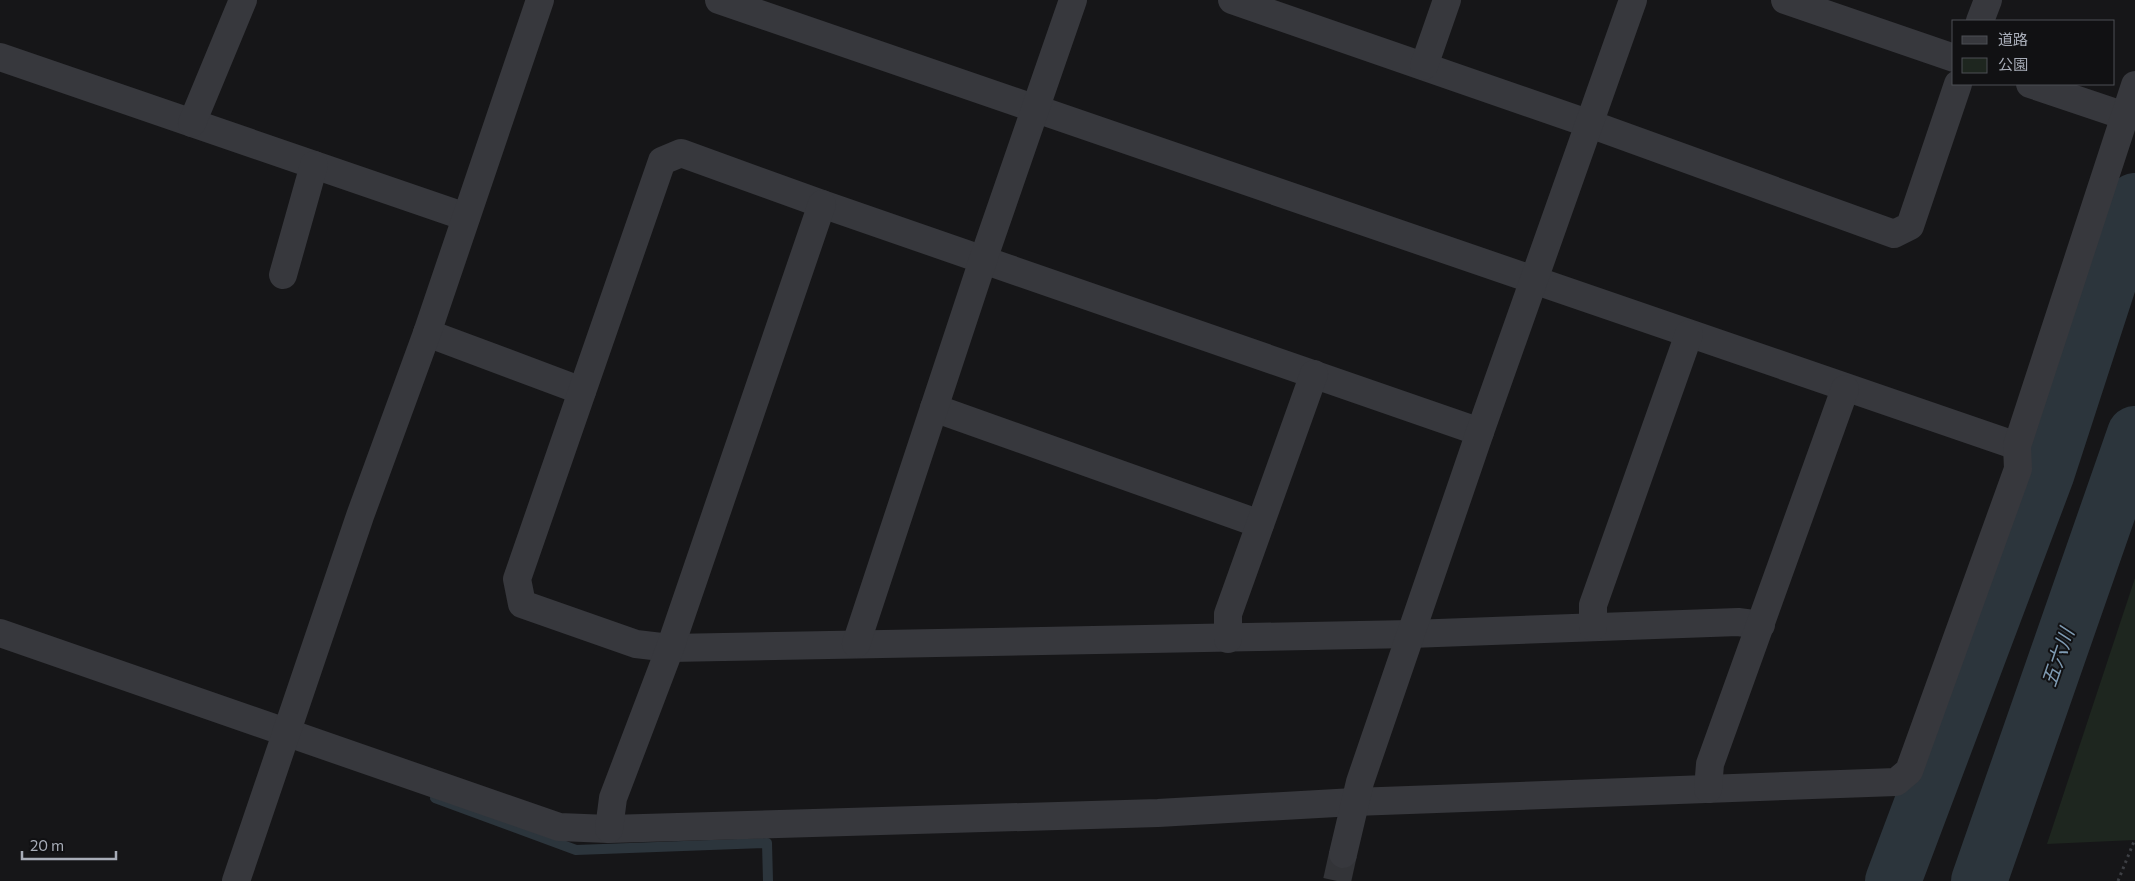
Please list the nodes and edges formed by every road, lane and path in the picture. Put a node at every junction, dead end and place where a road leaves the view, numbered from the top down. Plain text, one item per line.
1 (243, 0) edge
2 (540, 0) edge
3 (719, 0) edge
4 (1073, 0) edge
5 (1232, 0) edge
6 (1446, 0) edge
7 (1633, 0) edge
8 (1785, 0) edge
9 (1988, 0) edge
10 (1299, 11) edge
11 (1980, 20) edge
12 (0, 57) edge
13 (1952, 57) edge
14 (1424, 66) junction
15 (1958, 85) edge
16 (2033, 85) edge
17 (2135, 85) edge
18 (1036, 109) junction
19 (2125, 116) junction
20 (192, 123) junction
21 (1590, 124) junction
22 (314, 165) junction
23 (822, 204) junction
24 (466, 217) junction
25 (983, 260) junction
26 (282, 275) dead end
27 (1534, 280) junction
28 (427, 333) junction
29 (1689, 334) junction
30 (1314, 374) junction
31 (1845, 389) junction
32 (582, 391) junction
33 (934, 408) junction
34 (1480, 432) junction
35 (2016, 446) junction
36 (1260, 524) junction
37 (1761, 625) junction
38 (1593, 627) junction
39 (0, 633) edge
40 (1411, 634) junction
41 (1228, 639) junction
42 (856, 644) junction
43 (670, 648) junction
44 (287, 731) junction
45 (1708, 789) junction
46 (1354, 802) junction
47 (609, 830) junction
48 (2135, 840) edge
49 (1343, 854) tunnel mouth
50 (236, 881) edge
51 (2118, 881) edge

1 - 20 street
2 - 24 street
3 - 18 street
4 - 18 street
5 - 10 street
6 - 14 street
7 - 21 street
8 - 13 street
9 - 11 street
10 - 14 street
12 - 20 street
14 - 21 street
15 - 21 street
16 - 19 street
17 - 19 street
18 - 25 street
18 - 27 street
19 - 35 street
20 - 22 street
21 - 27 street
22 - 24 street
22 - 26 street
23 - 25 street
23 - 32 street
23 - 43 street
24 - 28 street
25 - 30 street
25 - 33 street
27 - 29 street
27 - 34 street
28 - 32 street
28 - 44 street
29 - 31 street
29 - 38 street
30 - 34 street
30 - 36 street
31 - 35 street
31 - 37 street
32 - 43 street
33 - 36 street
33 - 42 street
34 - 40 street
35 - 45 street
36 - 41 street
37 - 38 street
37 - 45 street
38 - 40 street
39 - 44 street
40 - 41 street
40 - 46 street
41 - 42 street
42 - 43 street
43 - 47 street
44 - 47 street
44 - 50 street
45 - 46 street
46 - 47 street
46 - 49 street
48 - 51 path

